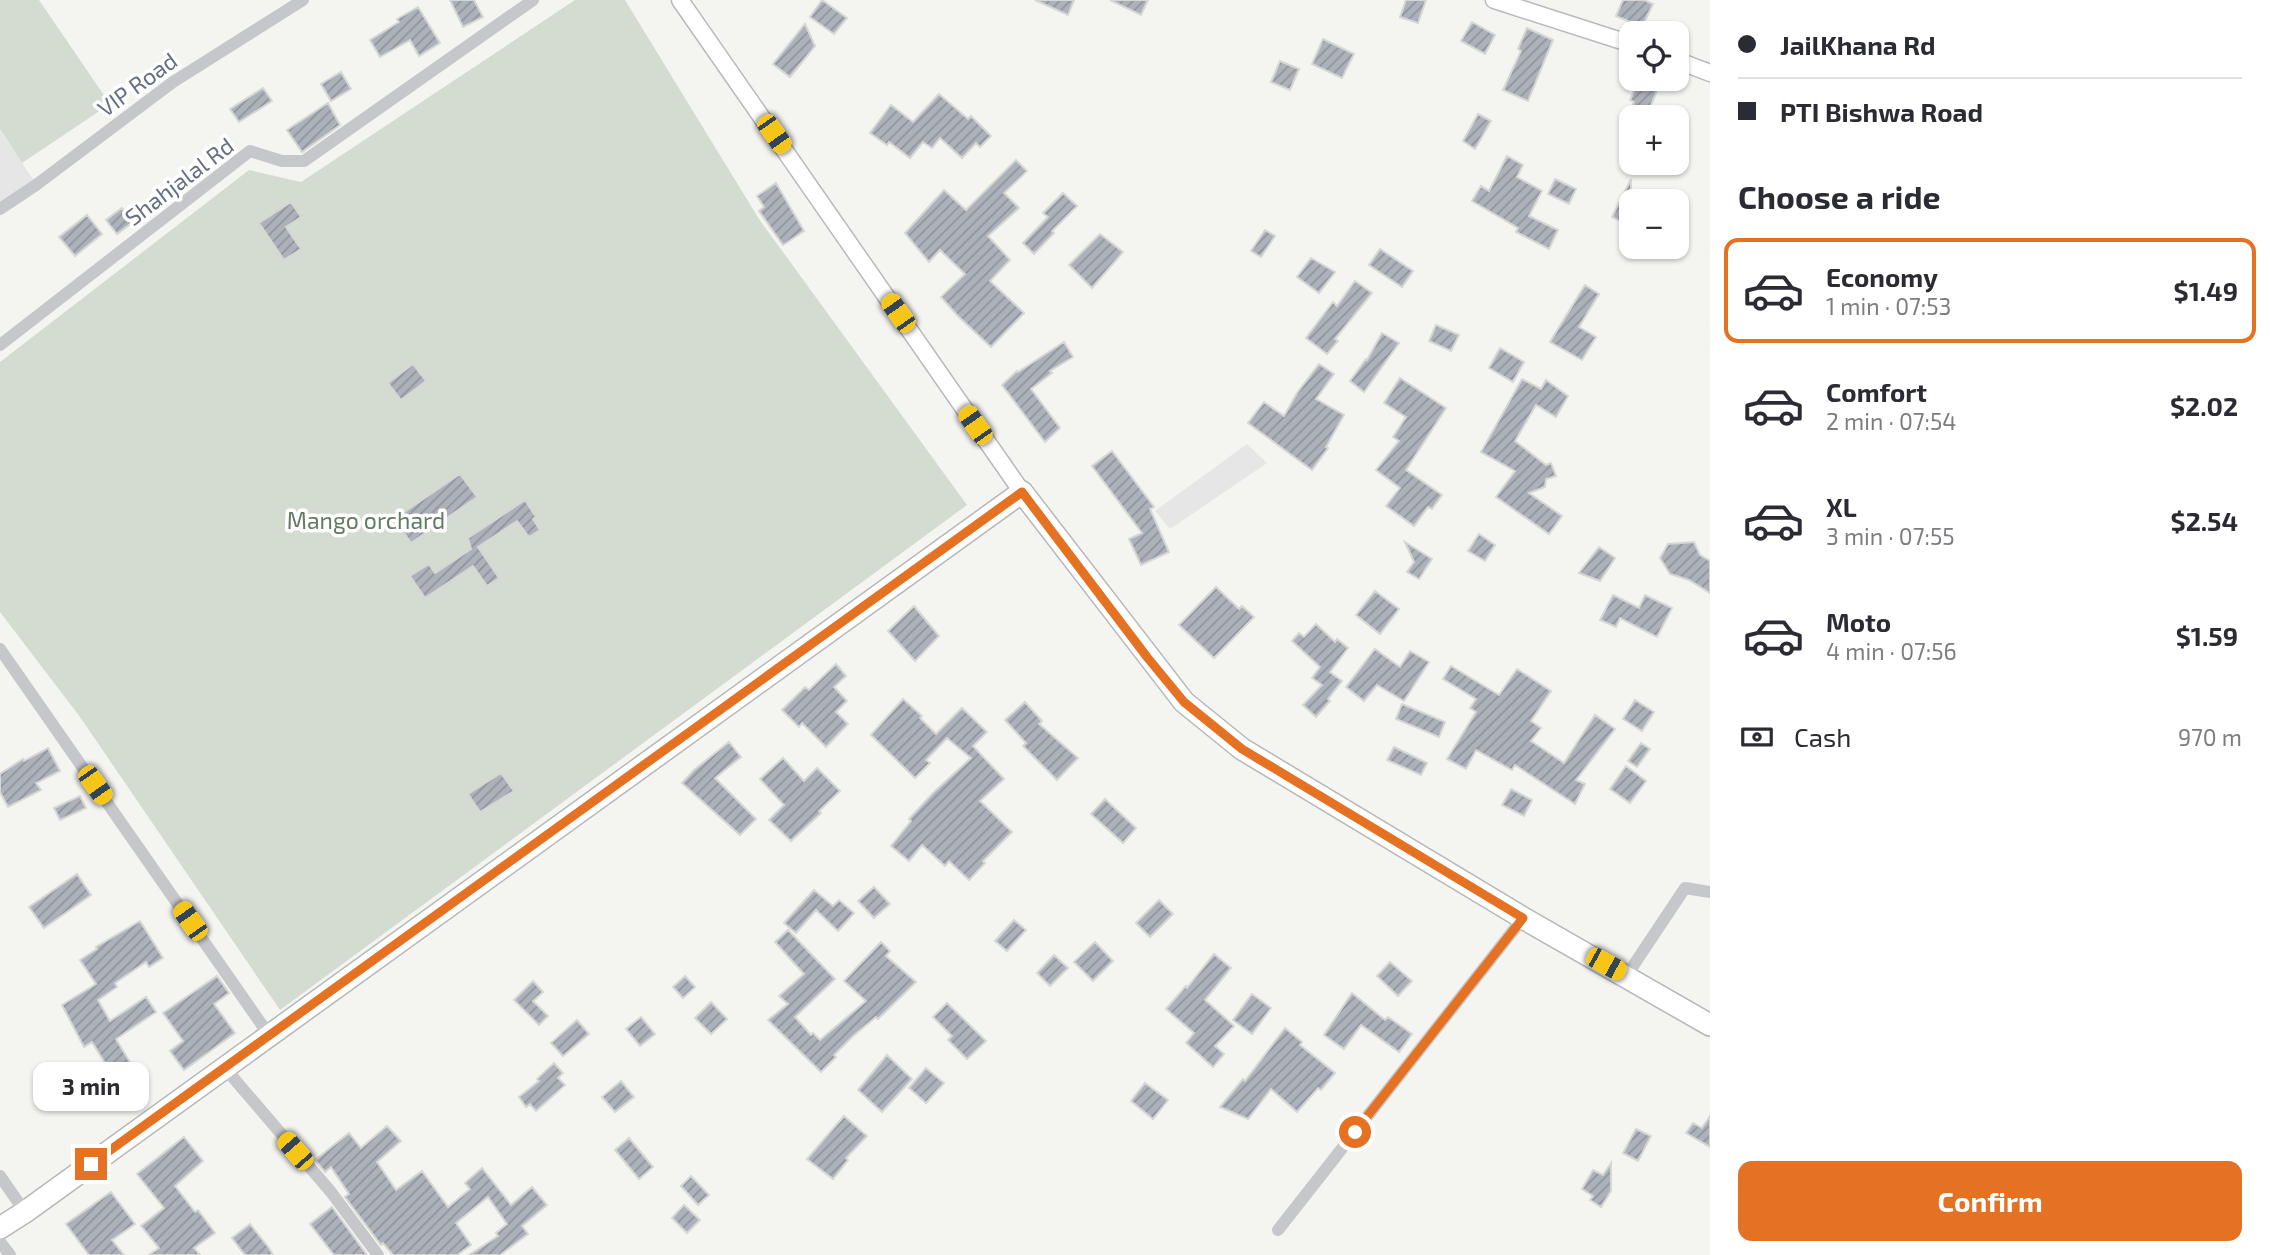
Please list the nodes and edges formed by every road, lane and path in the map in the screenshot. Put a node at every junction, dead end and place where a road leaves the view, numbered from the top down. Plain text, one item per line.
1 (303, 0) edge
2 (533, 0) edge
3 (680, 0) edge
4 (1494, 0) edge
5 (1619, 40) edge
6 (1689, 65) edge
7 (1710, 73) edge
8 (0, 209) edge
9 (0, 345) edge
10 (1022, 492) junction
11 (0, 649) edge
12 (1710, 892) edge
13 (1523, 918) junction
14 (1627, 975) junction
15 (1710, 1025) edge
16 (269, 1035) junction
17 (224, 1067) junction
18 (0, 1176) edge
19 (25, 1212) junction
20 (0, 1228) edge
21 (1278, 1230) dead end
22 (0, 1242) edge
23 (10, 1255) edge
24 (378, 1255) edge

1 - 8 street, VIP Road
2 - 9 street, Shahjalal Rd
3 - 10 main road
4 - 5 main road
6 - 7 main road
10 - 13 highway
10 - 16 highway
11 - 16 street
12 - 14 street
13 - 14 highway
13 - 21 street
14 - 15 highway
16 - 17 highway
17 - 19 highway
17 - 24 street
18 - 19 street
19 - 20 highway
22 - 23 street

